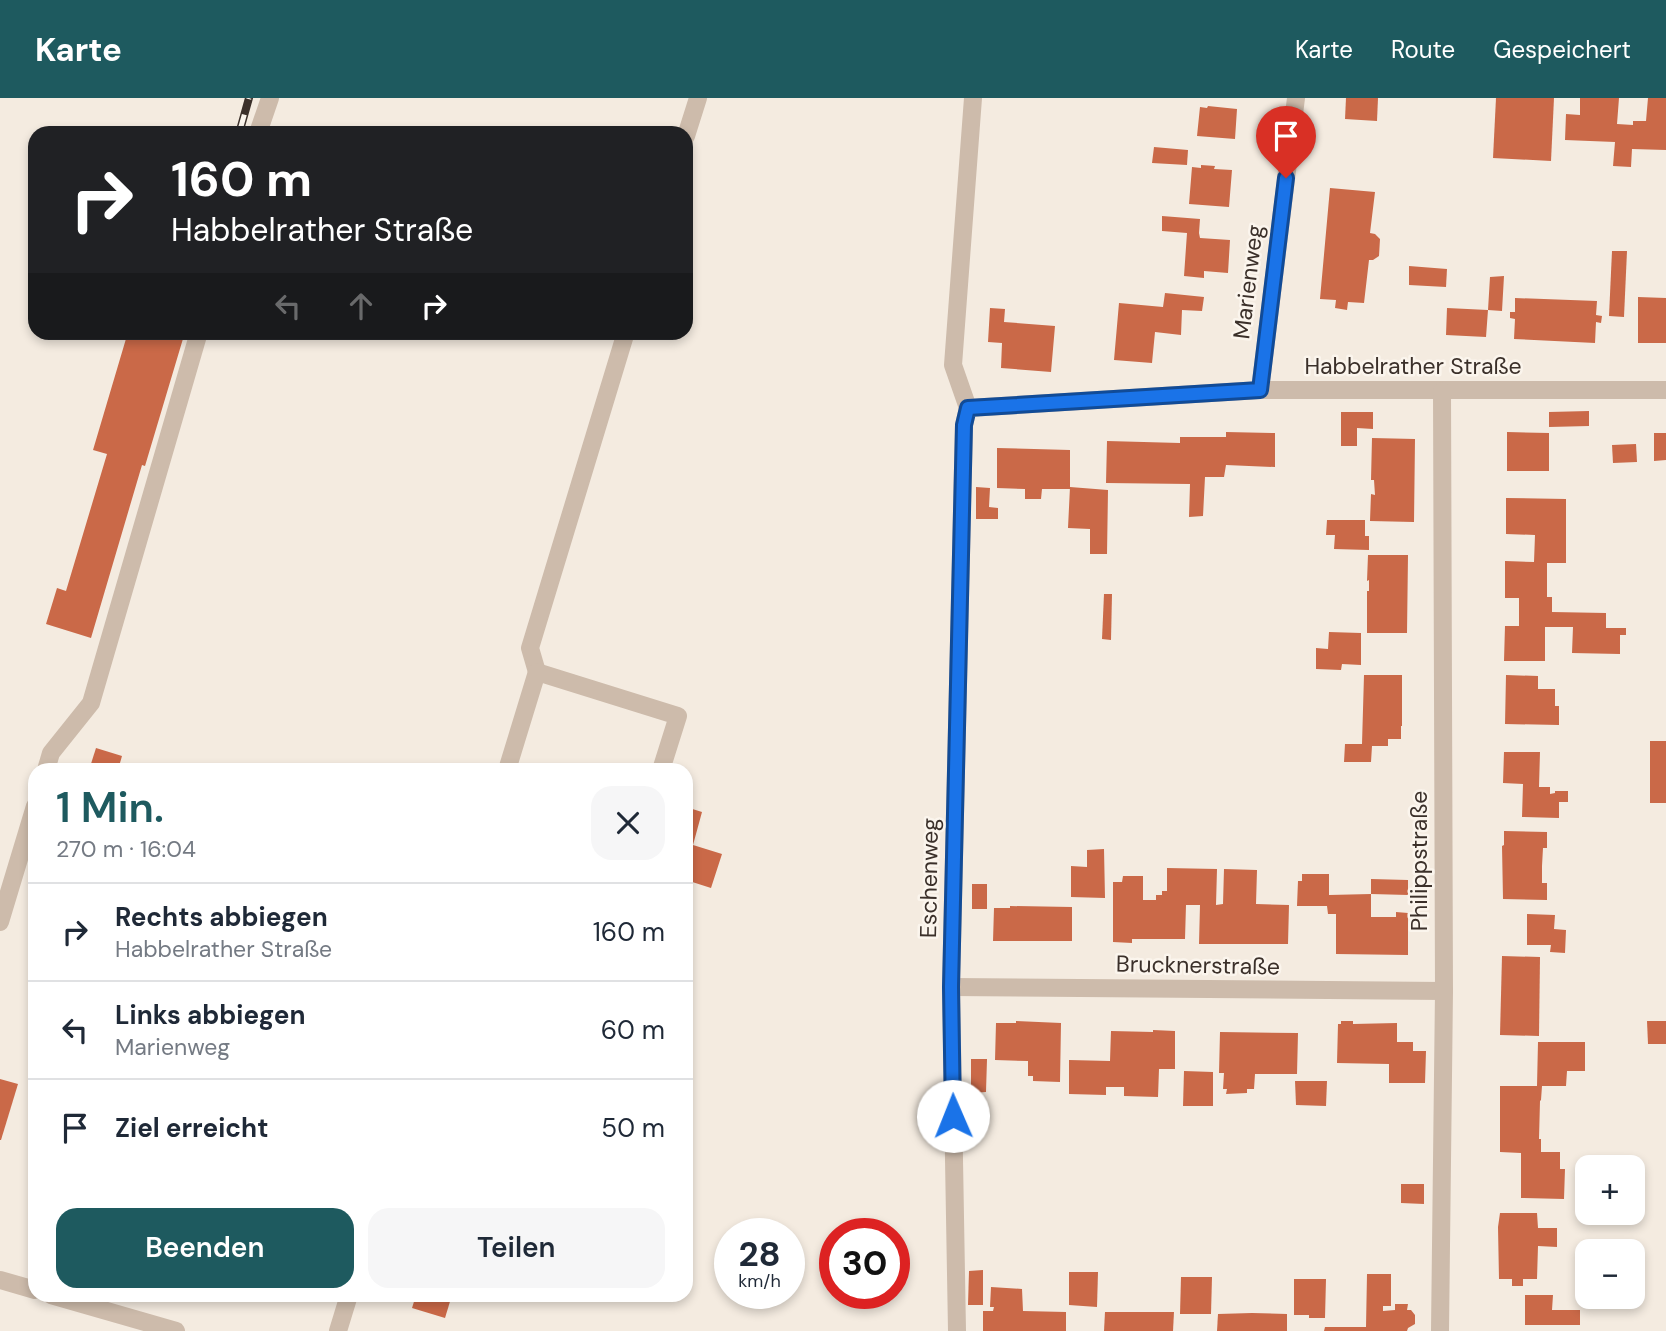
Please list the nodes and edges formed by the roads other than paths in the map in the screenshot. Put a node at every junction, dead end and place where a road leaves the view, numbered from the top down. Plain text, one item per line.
1 (270, 98) edge
2 (698, 98) edge
3 (973, 98) edge
4 (1296, 98) edge
5 (260, 126) edge
6 (689, 126) edge
7 (197, 340) edge
8 (624, 340) edge
9 (1260, 390) junction
10 (1666, 390) edge
11 (1442, 391) junction
12 (966, 417) junction
13 (537, 672) junction
14 (48, 763) edge
15 (509, 763) edge
16 (663, 763) edge
17 (28, 829) edge
18 (0, 922) edge
19 (951, 987) junction
20 (1444, 991) junction
21 (0, 1280) edge
22 (28, 1288) edge
23 (75, 1302) edge
24 (346, 1302) edge
25 (176, 1331) edge
26 (338, 1331) edge
27 (957, 1331) edge
28 (1440, 1331) edge

1 - 5 street
2 - 6 street
3 - 12 street
4 - 9 street, Marienweg
7 - 14 street
8 - 13 street
9 - 11 street, Habbelrather Straße
9 - 12 street, Habbelrather Straße
10 - 11 street, Habbelrather Straße
11 - 20 street, Philippstraße
12 - 19 street, Eschenweg
13 - 15 street
13 - 16 street
17 - 18 street
19 - 20 street, Brucknerstraße
19 - 27 street, Eschenweg
20 - 28 street, Philippstraße
21 - 22 street
23 - 25 street
24 - 26 street

